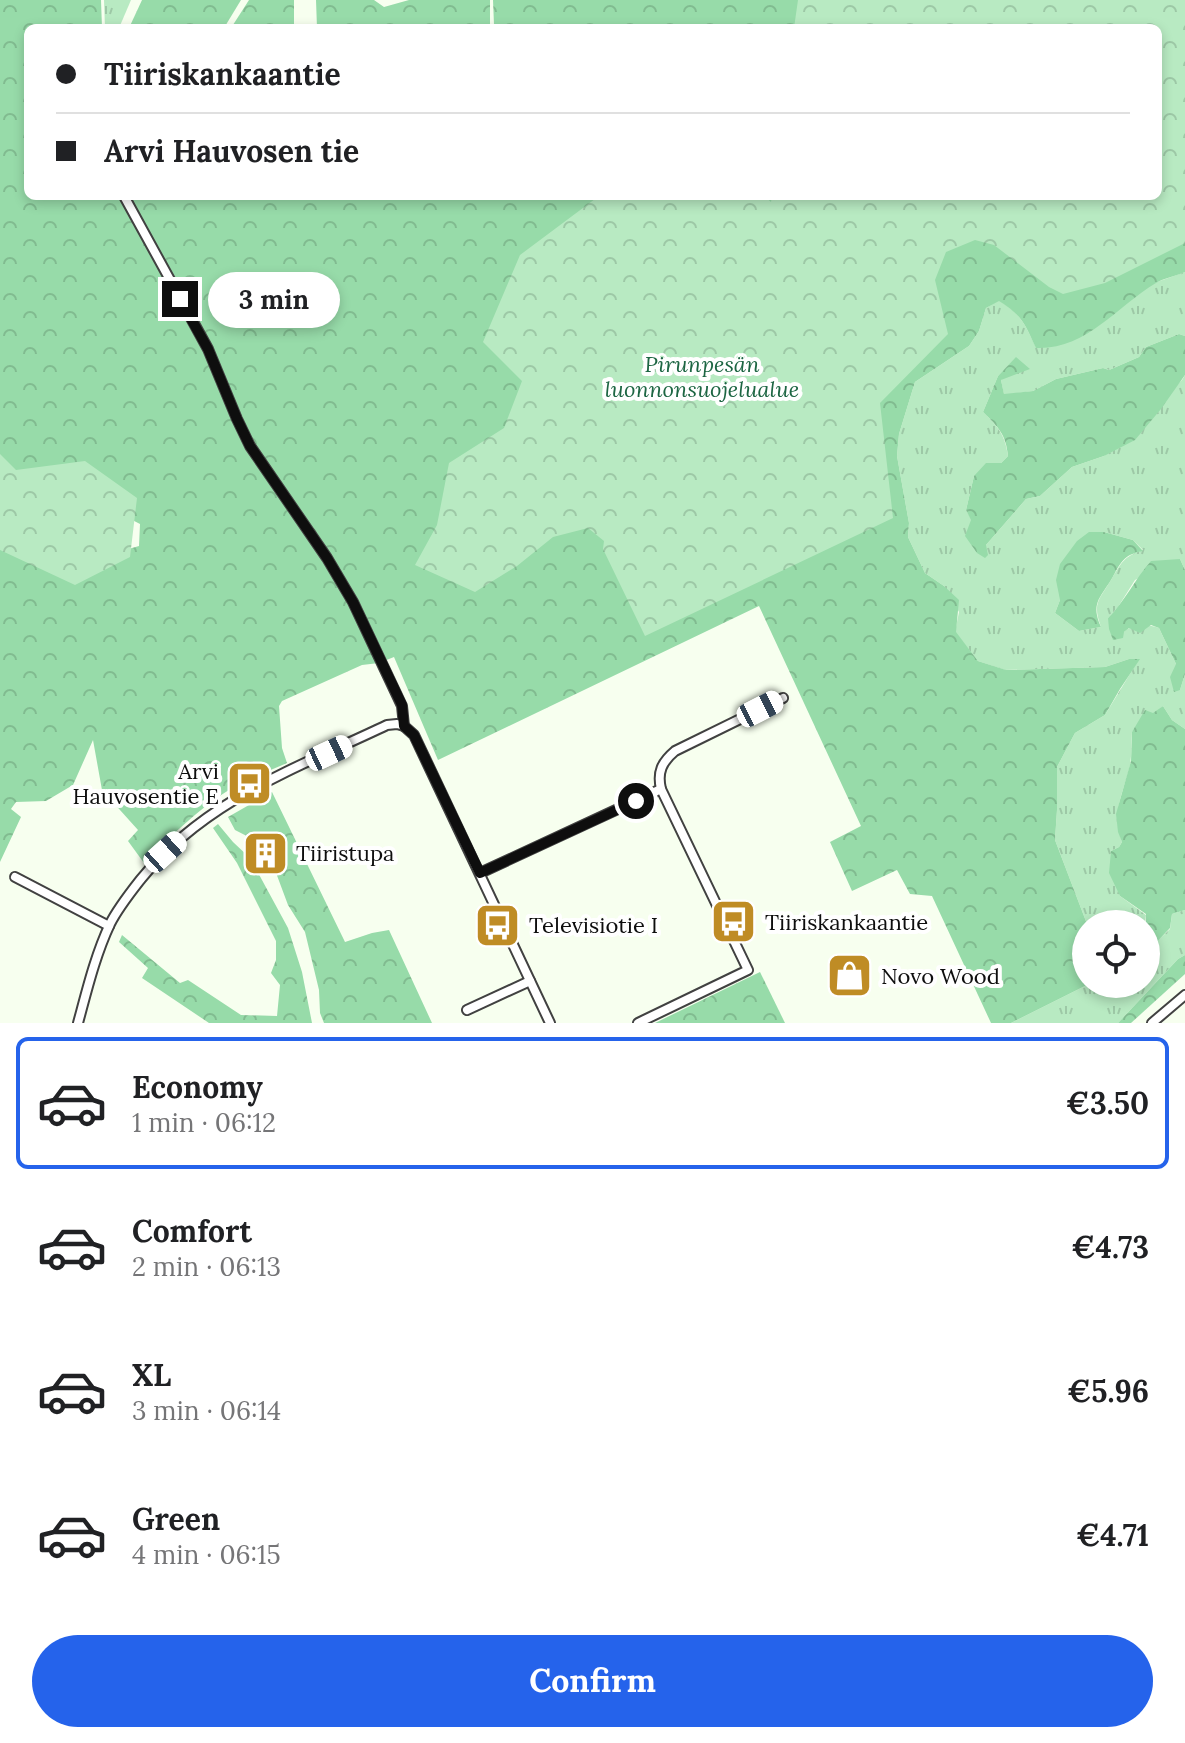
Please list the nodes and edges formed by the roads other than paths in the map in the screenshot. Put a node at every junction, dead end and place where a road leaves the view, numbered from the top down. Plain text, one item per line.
1 (126, 200) edge
2 (783, 698) dead end
3 (404, 726) junction
4 (661, 789) junction
5 (480, 873) junction
6 (15, 877) dead end
7 (109, 926) junction
8 (530, 981) junction
9 (1185, 995) edge
10 (467, 1010) dead end
11 (78, 1023) edge
12 (550, 1023) edge
13 (638, 1023) edge
14 (1152, 1023) edge

1 - 3 street
2 - 4 street
3 - 5 street
3 - 7 street
4 - 5 street
4 - 13 street
5 - 8 street
6 - 7 street
7 - 11 street
8 - 10 street
8 - 12 street
9 - 14 street

